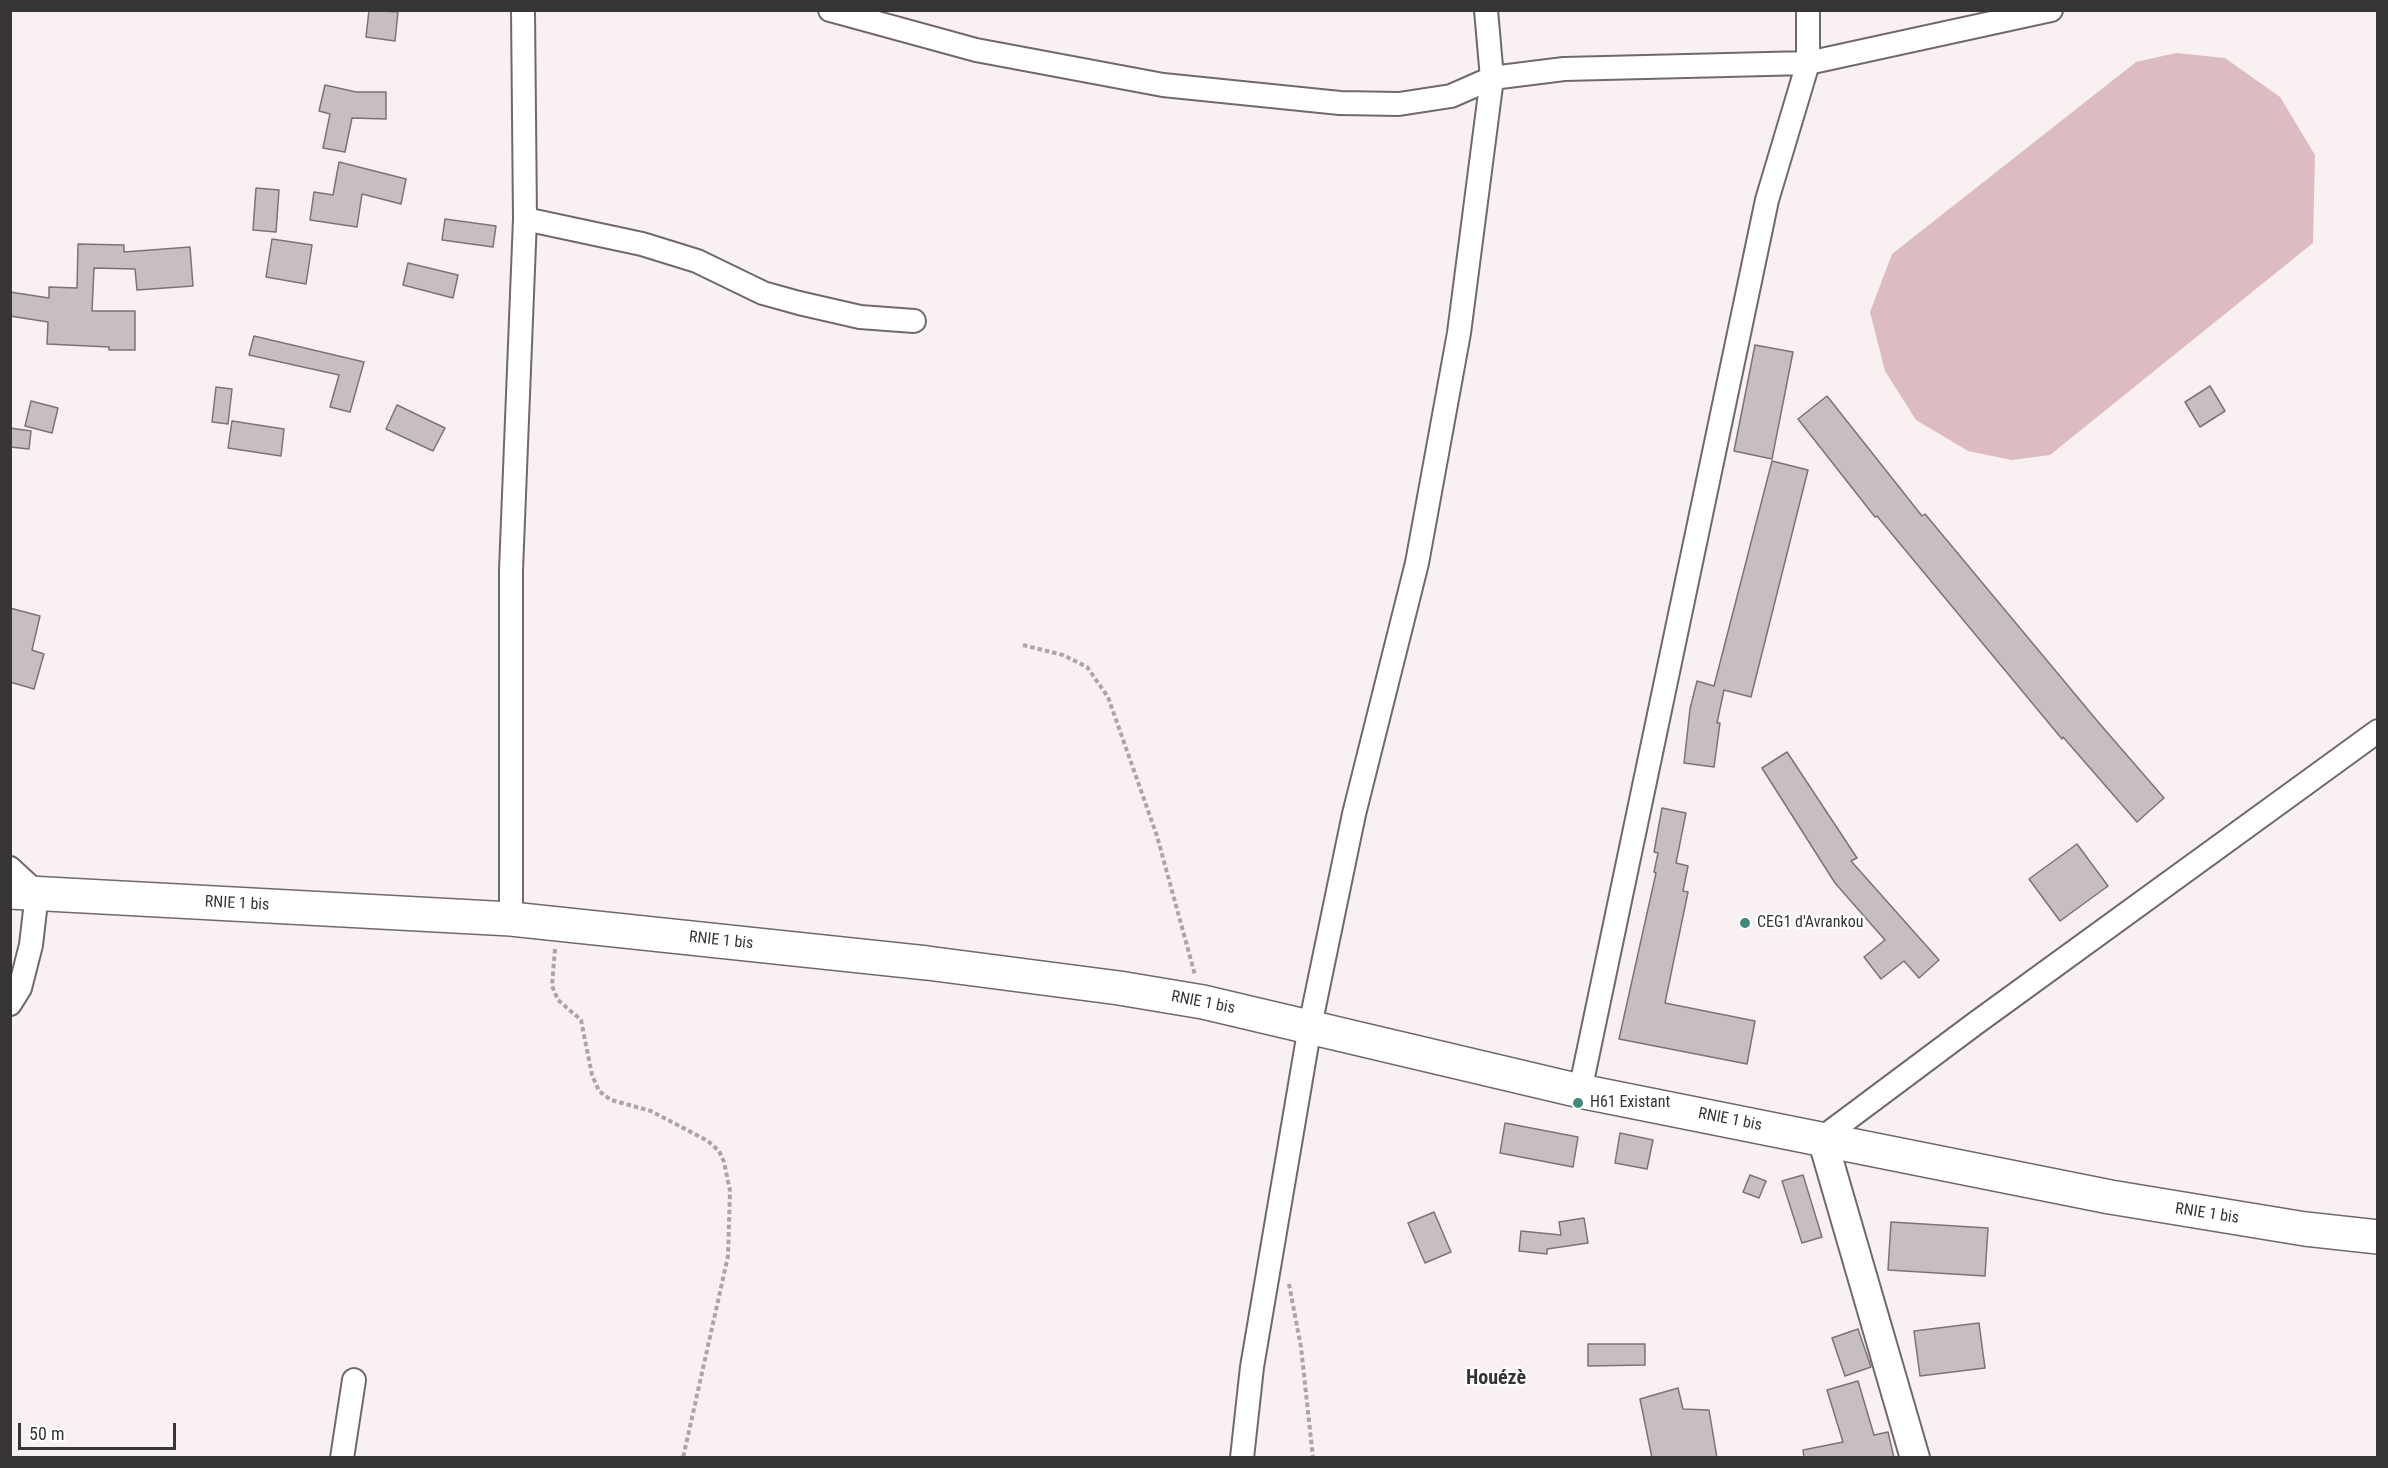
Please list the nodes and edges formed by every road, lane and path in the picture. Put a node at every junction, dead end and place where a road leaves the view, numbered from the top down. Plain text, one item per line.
1 (522, 10) edge
2 (830, 10) edge
3 (1486, 10) edge
4 (1808, 10) edge
5 (2052, 10) edge
6 (1808, 63) junction
7 (1492, 78) junction
8 (525, 219) junction
9 (914, 321) dead end
10 (1023, 645) dead end
11 (2378, 731) edge
12 (10, 868) edge
13 (24, 892) edge
14 (511, 919) junction
15 (557, 923) junction
16 (1203, 1002) junction
17 (10, 1004) edge
18 (1310, 1026) junction
19 (1580, 1091) junction
20 (1822, 1138) junction
21 (2378, 1237) edge
22 (1287, 1274) dead end
23 (354, 1380) dead end
24 (342, 1458) edge
25 (683, 1458) edge
26 (1242, 1458) edge
27 (1312, 1458) edge
28 (1915, 1458) edge

1 - 8 street
2 - 7 street
3 - 7 street
4 - 6 street
5 - 6 street
6 - 7 street
6 - 19 street
7 - 18 street
8 - 9 street
8 - 14 street
10 - 16 path
11 - 20 street
12 - 13 street
13 - 14 main road, RNIE 1 bis
13 - 17 street
14 - 15 main road, RNIE 1 bis
15 - 16 main road, RNIE 1 bis
15 - 25 path
16 - 18 main road, RNIE 1 bis
18 - 19 main road, RNIE 1 bis
18 - 26 street
19 - 20 main road, RNIE 1 bis
20 - 21 main road, RNIE 1 bis
20 - 28 street
22 - 27 path
23 - 24 street

